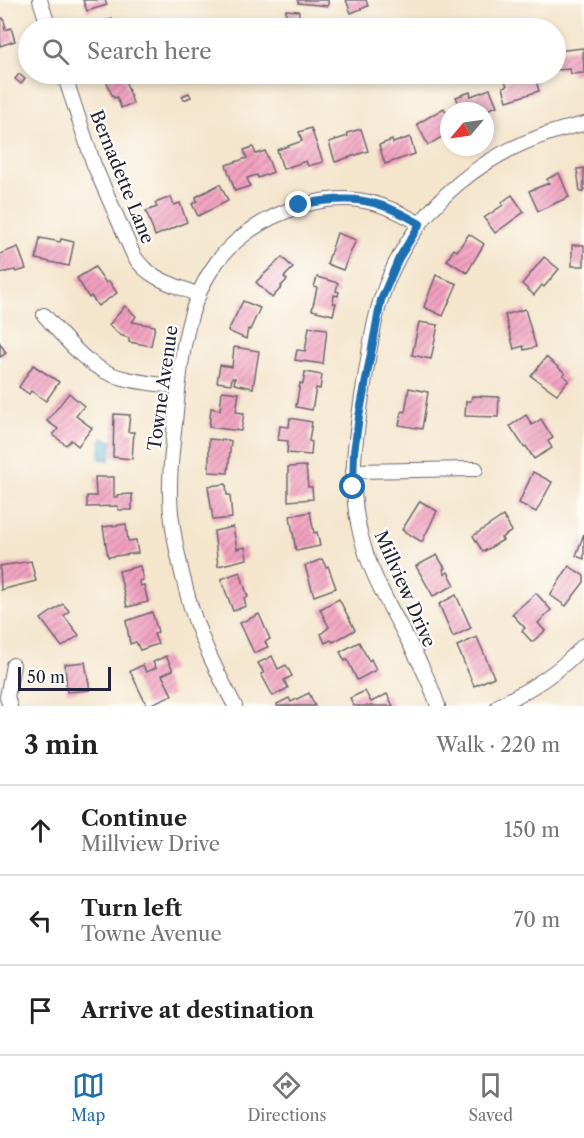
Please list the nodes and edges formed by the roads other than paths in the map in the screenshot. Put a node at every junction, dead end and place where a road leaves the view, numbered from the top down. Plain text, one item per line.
1 (40, 0) edge
2 (46, 18) edge
3 (67, 84) edge
4 (584, 124) edge
5 (420, 224) junction
6 (199, 294) junction
7 (44, 315) dead end
8 (178, 387) junction
9 (476, 469) dead end
10 (353, 471) junction
11 (582, 652) edge
12 (13, 665) dead end
13 (10, 706) edge
14 (235, 706) edge
15 (438, 706) edge
16 (498, 706) edge

1 - 2 street
3 - 6 street, Bernadette Lane
4 - 5 street, Millview Drive
5 - 6 street, Towne Avenue
5 - 10 street, Millview Drive
6 - 8 street, Towne Avenue
7 - 8 street
8 - 14 street, Towne Avenue
9 - 10 street
10 - 15 street, Millview Drive
11 - 16 street
12 - 13 street

